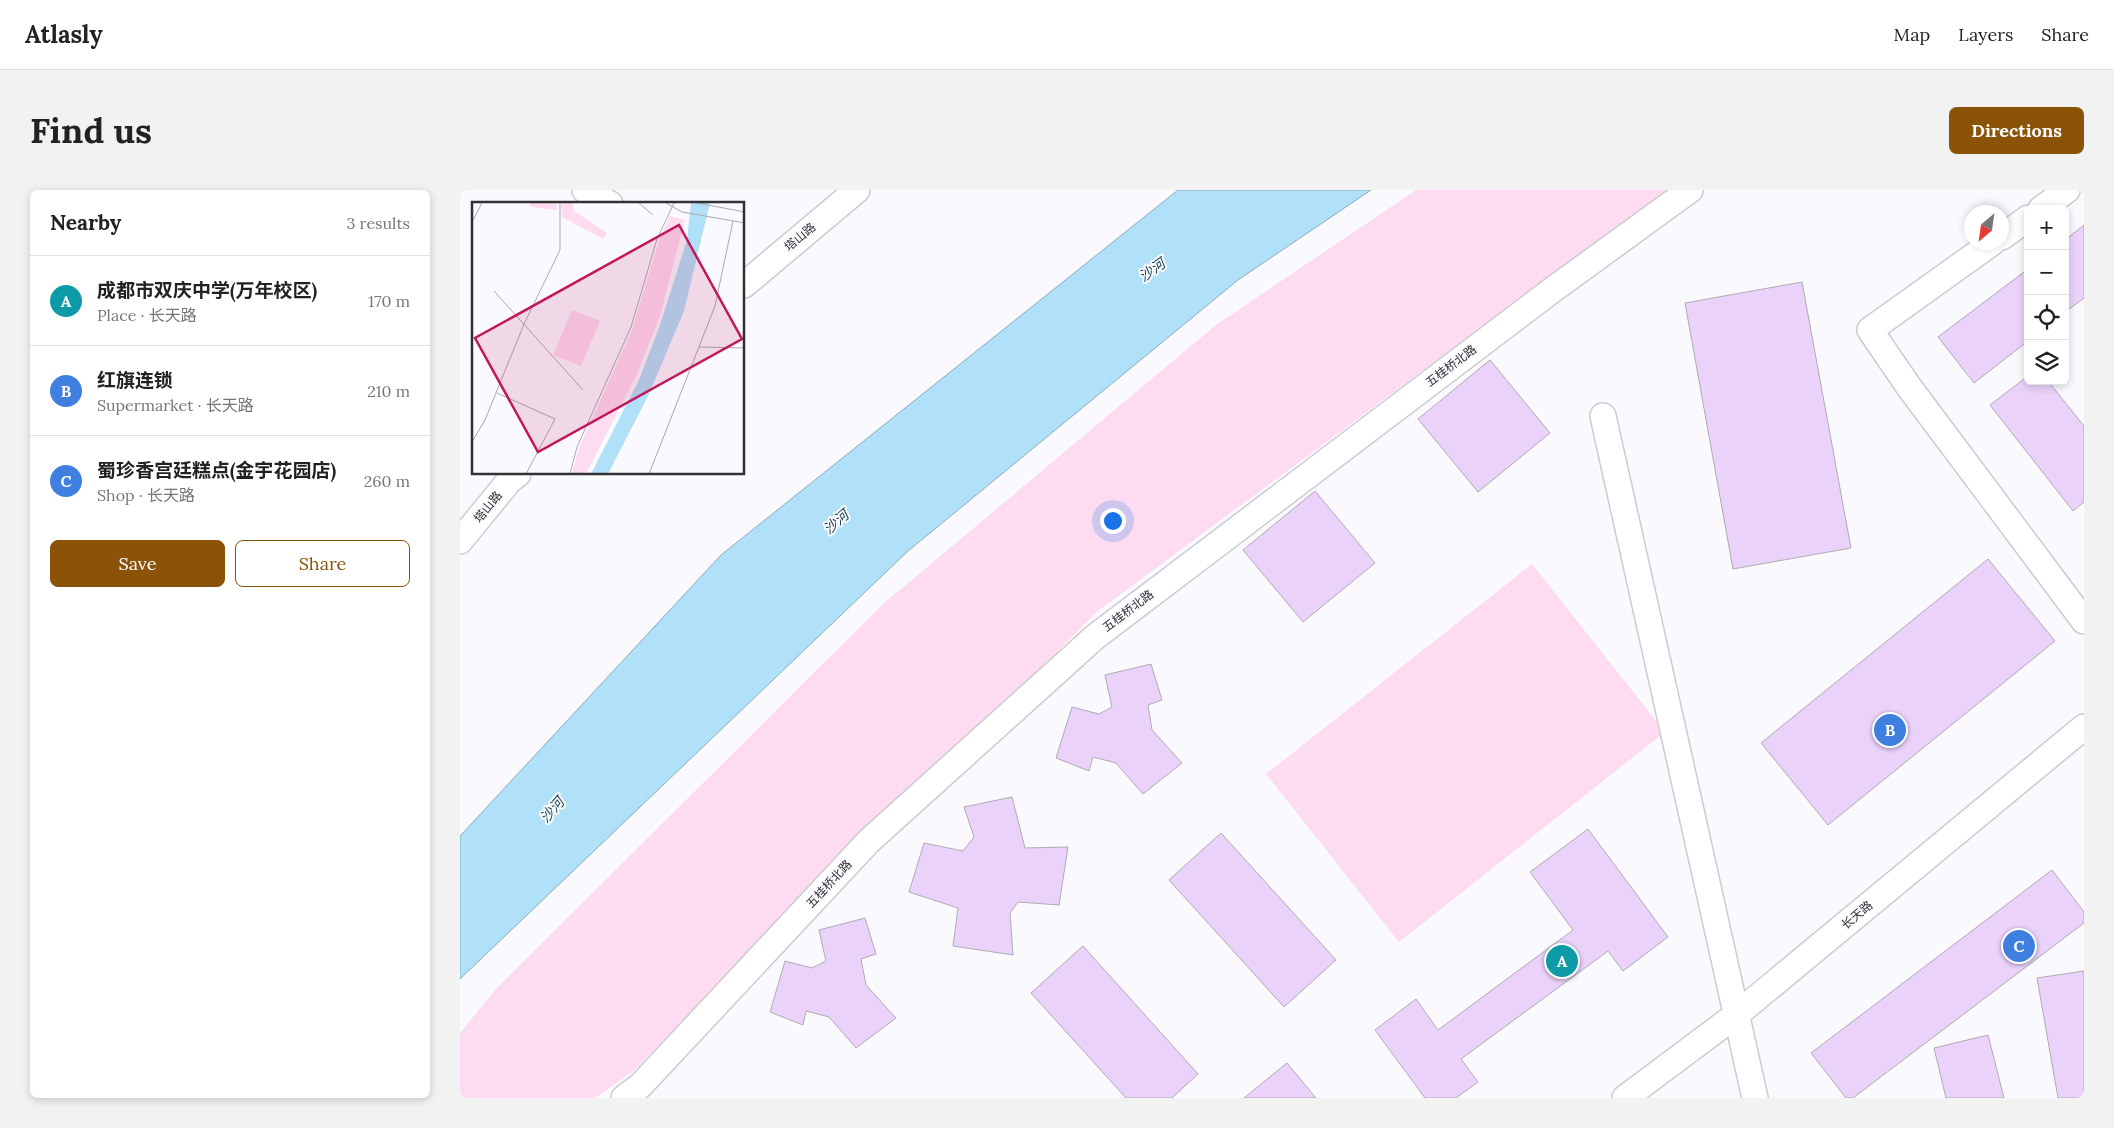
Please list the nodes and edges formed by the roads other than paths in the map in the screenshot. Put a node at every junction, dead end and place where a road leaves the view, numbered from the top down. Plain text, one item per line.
1 (585, 190) edge
2 (857, 190) edge
3 (1690, 190) edge
4 (2067, 190) edge
5 (606, 202) edge
6 (2046, 205) edge
7 (2024, 221) edge
8 (2009, 231) edge
9 (1982, 250) edge
10 (745, 282) edge
11 (1603, 416) dead end
12 (517, 475) edge
13 (460, 541) edge
14 (2084, 621) edge
15 (2084, 727) edge
16 (1736, 1015) junction
17 (624, 1098) edge
18 (1625, 1098) edge
19 (1755, 1098) edge

1 - 5 street
2 - 10 street, 塔山路
3 - 17 street, 五桂桥北路
4 - 6 street
7 - 8 street
9 - 14 street
11 - 16 street
12 - 13 street, 塔山路
15 - 16 street, 长天路
16 - 18 street, 长天路
16 - 19 street

